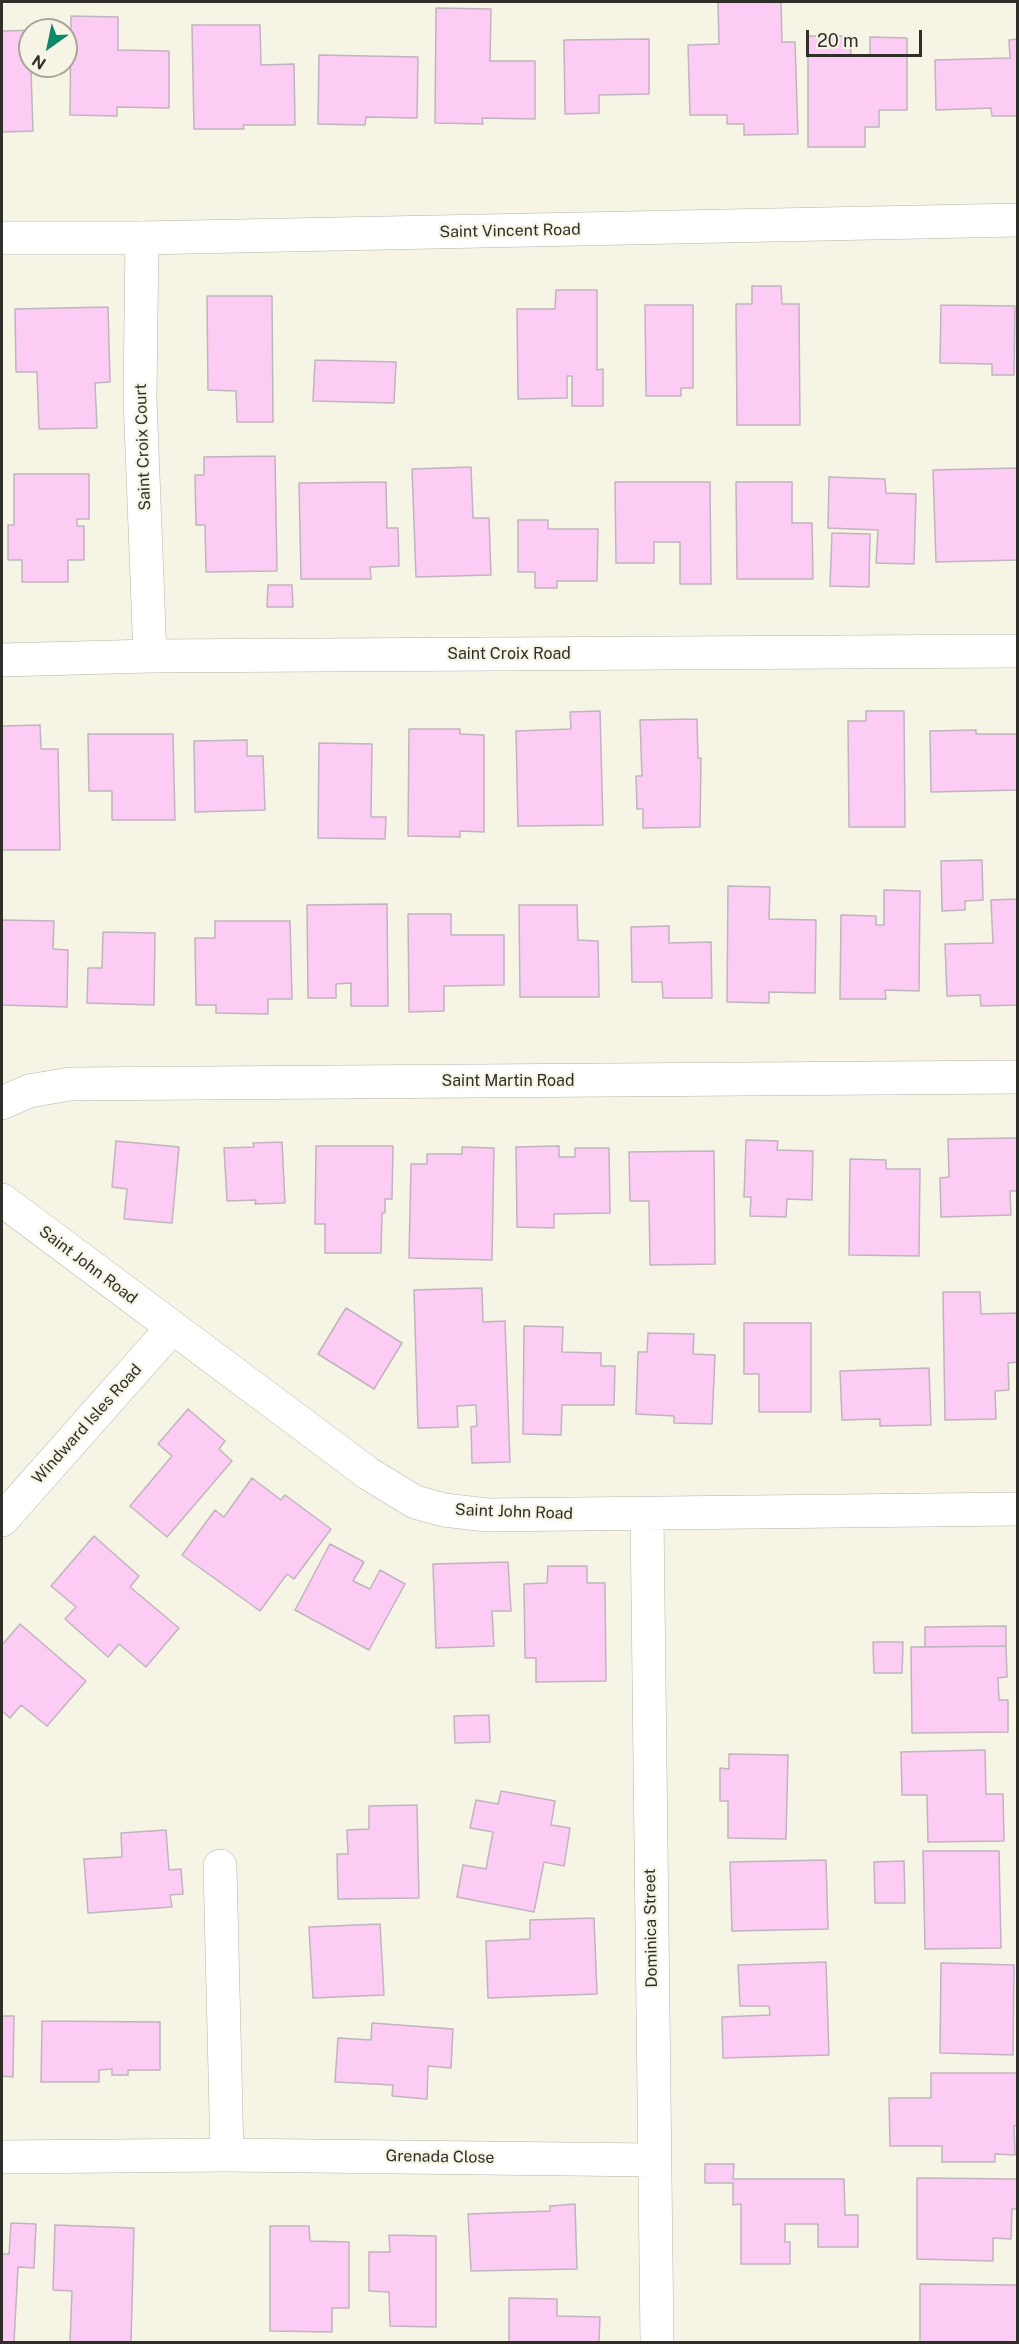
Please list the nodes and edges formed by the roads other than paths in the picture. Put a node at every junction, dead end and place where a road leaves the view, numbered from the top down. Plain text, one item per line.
1 (1017, 220) edge
2 (2, 238) edge
3 (142, 238) junction
4 (1017, 651) edge
5 (150, 656) junction
6 (2, 660) edge
7 (1017, 1077) edge
8 (2, 1102) edge
9 (2, 1200) edge
10 (172, 1328) junction
11 (1017, 1509) edge
12 (647, 1514) junction
13 (2, 1520) edge
14 (220, 1866) dead end
15 (227, 2155) junction
16 (2, 2157) edge
17 (653, 2160) junction
18 (657, 2343) edge

1 - 3 street, Saint Vincent Road
2 - 3 street, Saint Vincent Road
3 - 5 street, Saint Croix Court
4 - 5 street, Saint Croix Road
5 - 6 street, Saint Croix Road
7 - 8 street, Saint Martin Road
9 - 10 street, Saint John Road
10 - 12 street, Saint John Road
10 - 13 street, Windward Isles Road
11 - 12 street, Saint John Road
12 - 17 street, Dominica Street
14 - 15 street
15 - 16 street, Grenada Close
15 - 17 street, Grenada Close
17 - 18 street, Dominica Street

